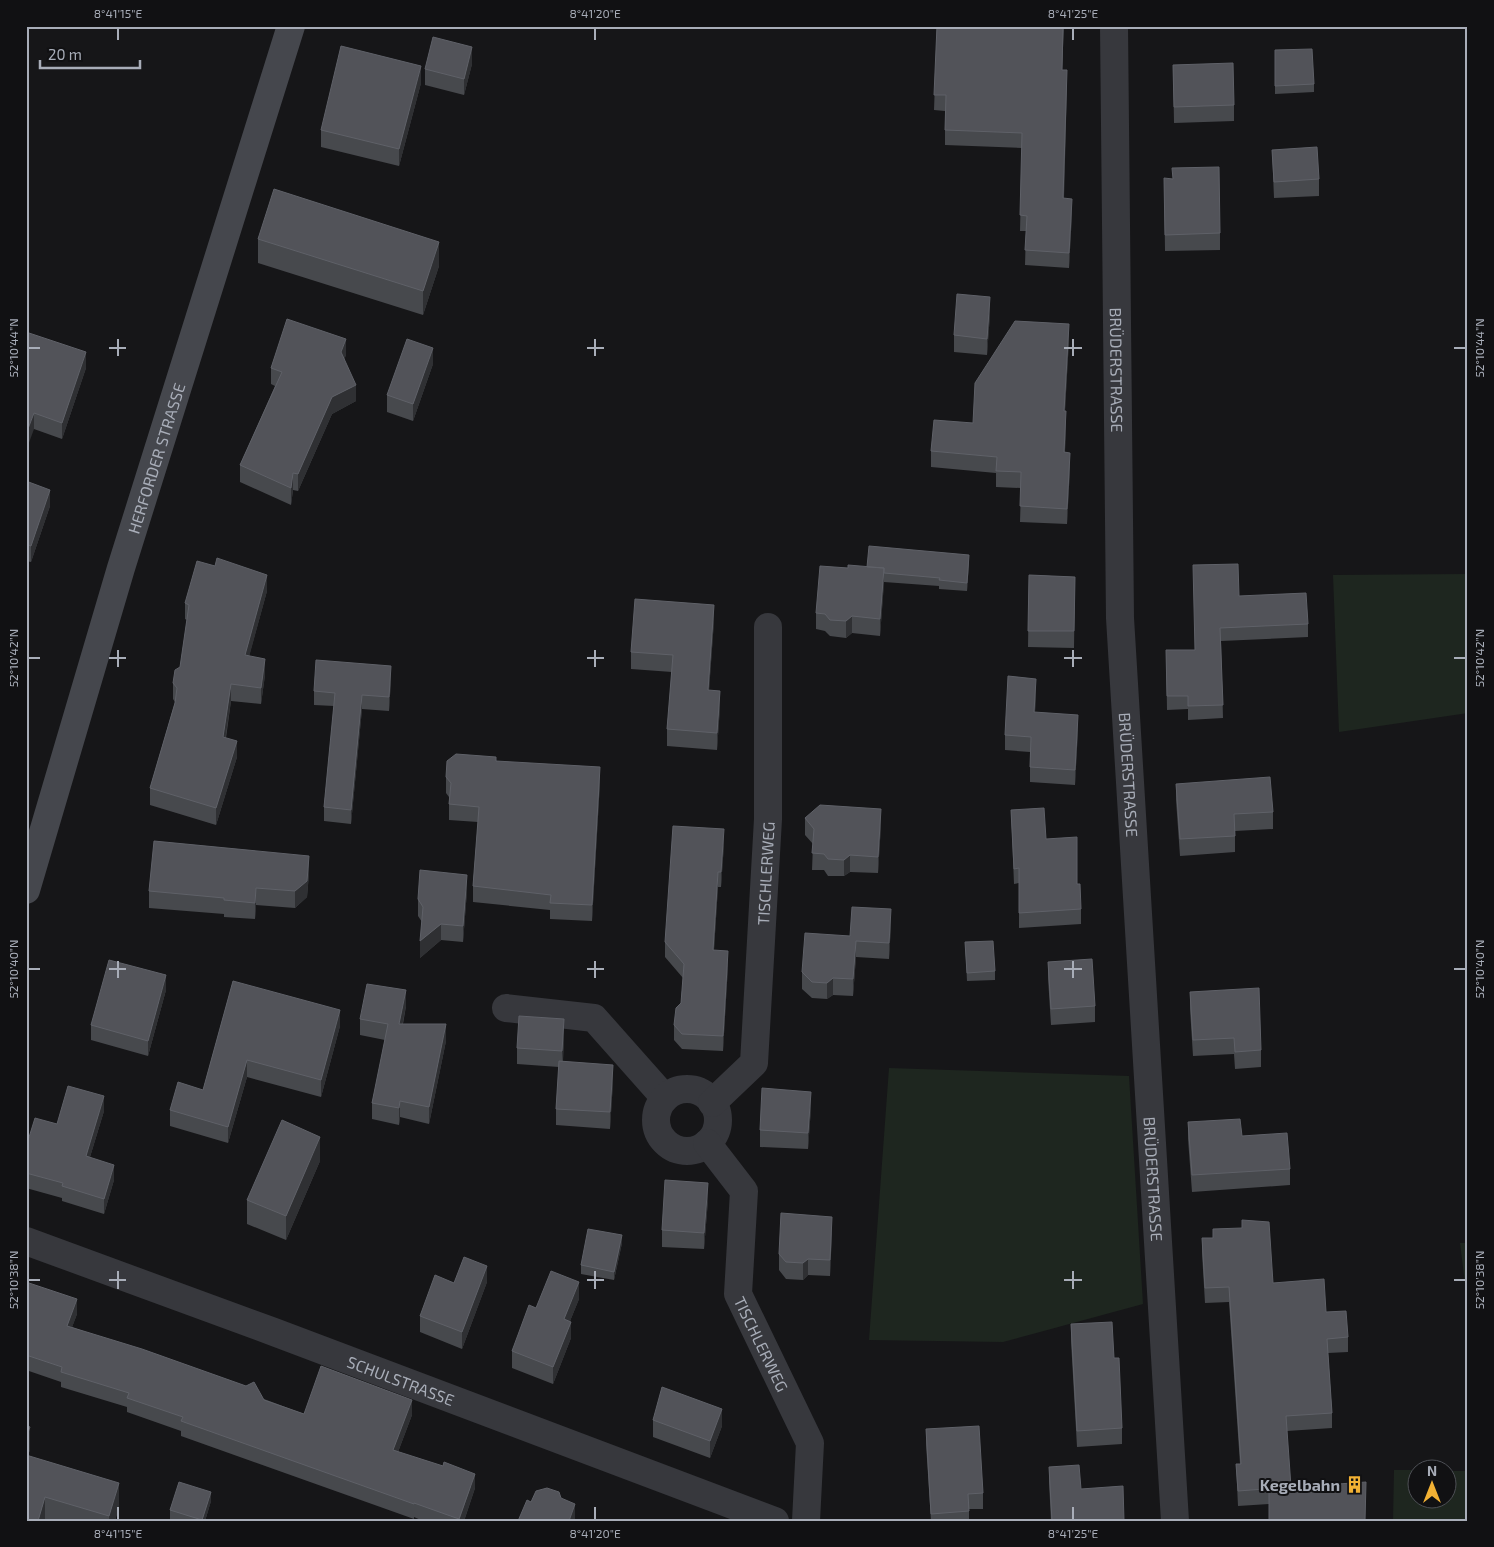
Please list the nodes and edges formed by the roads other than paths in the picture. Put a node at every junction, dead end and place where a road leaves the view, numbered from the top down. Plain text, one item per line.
1 (292, 26) edge
2 (1114, 26) edge
3 (768, 627) dead end
4 (26, 890) edge
5 (506, 1008) dead end
6 (665, 1098) junction
7 (712, 1103) junction
8 (707, 1143) junction
9 (26, 1241) edge
10 (775, 1521) edge
11 (806, 1521) edge
12 (1175, 1521) edge

1 - 4 main road, HERFORDER STRASSE
2 - 12 street, BRÜDERSTRASSE
3 - 7 street, TISCHLERWEG
5 - 6 street
6 - 7 street
6 - 8 street
7 - 8 street
8 - 11 street, TISCHLERWEG
9 - 10 street, SCHULSTRASSE

